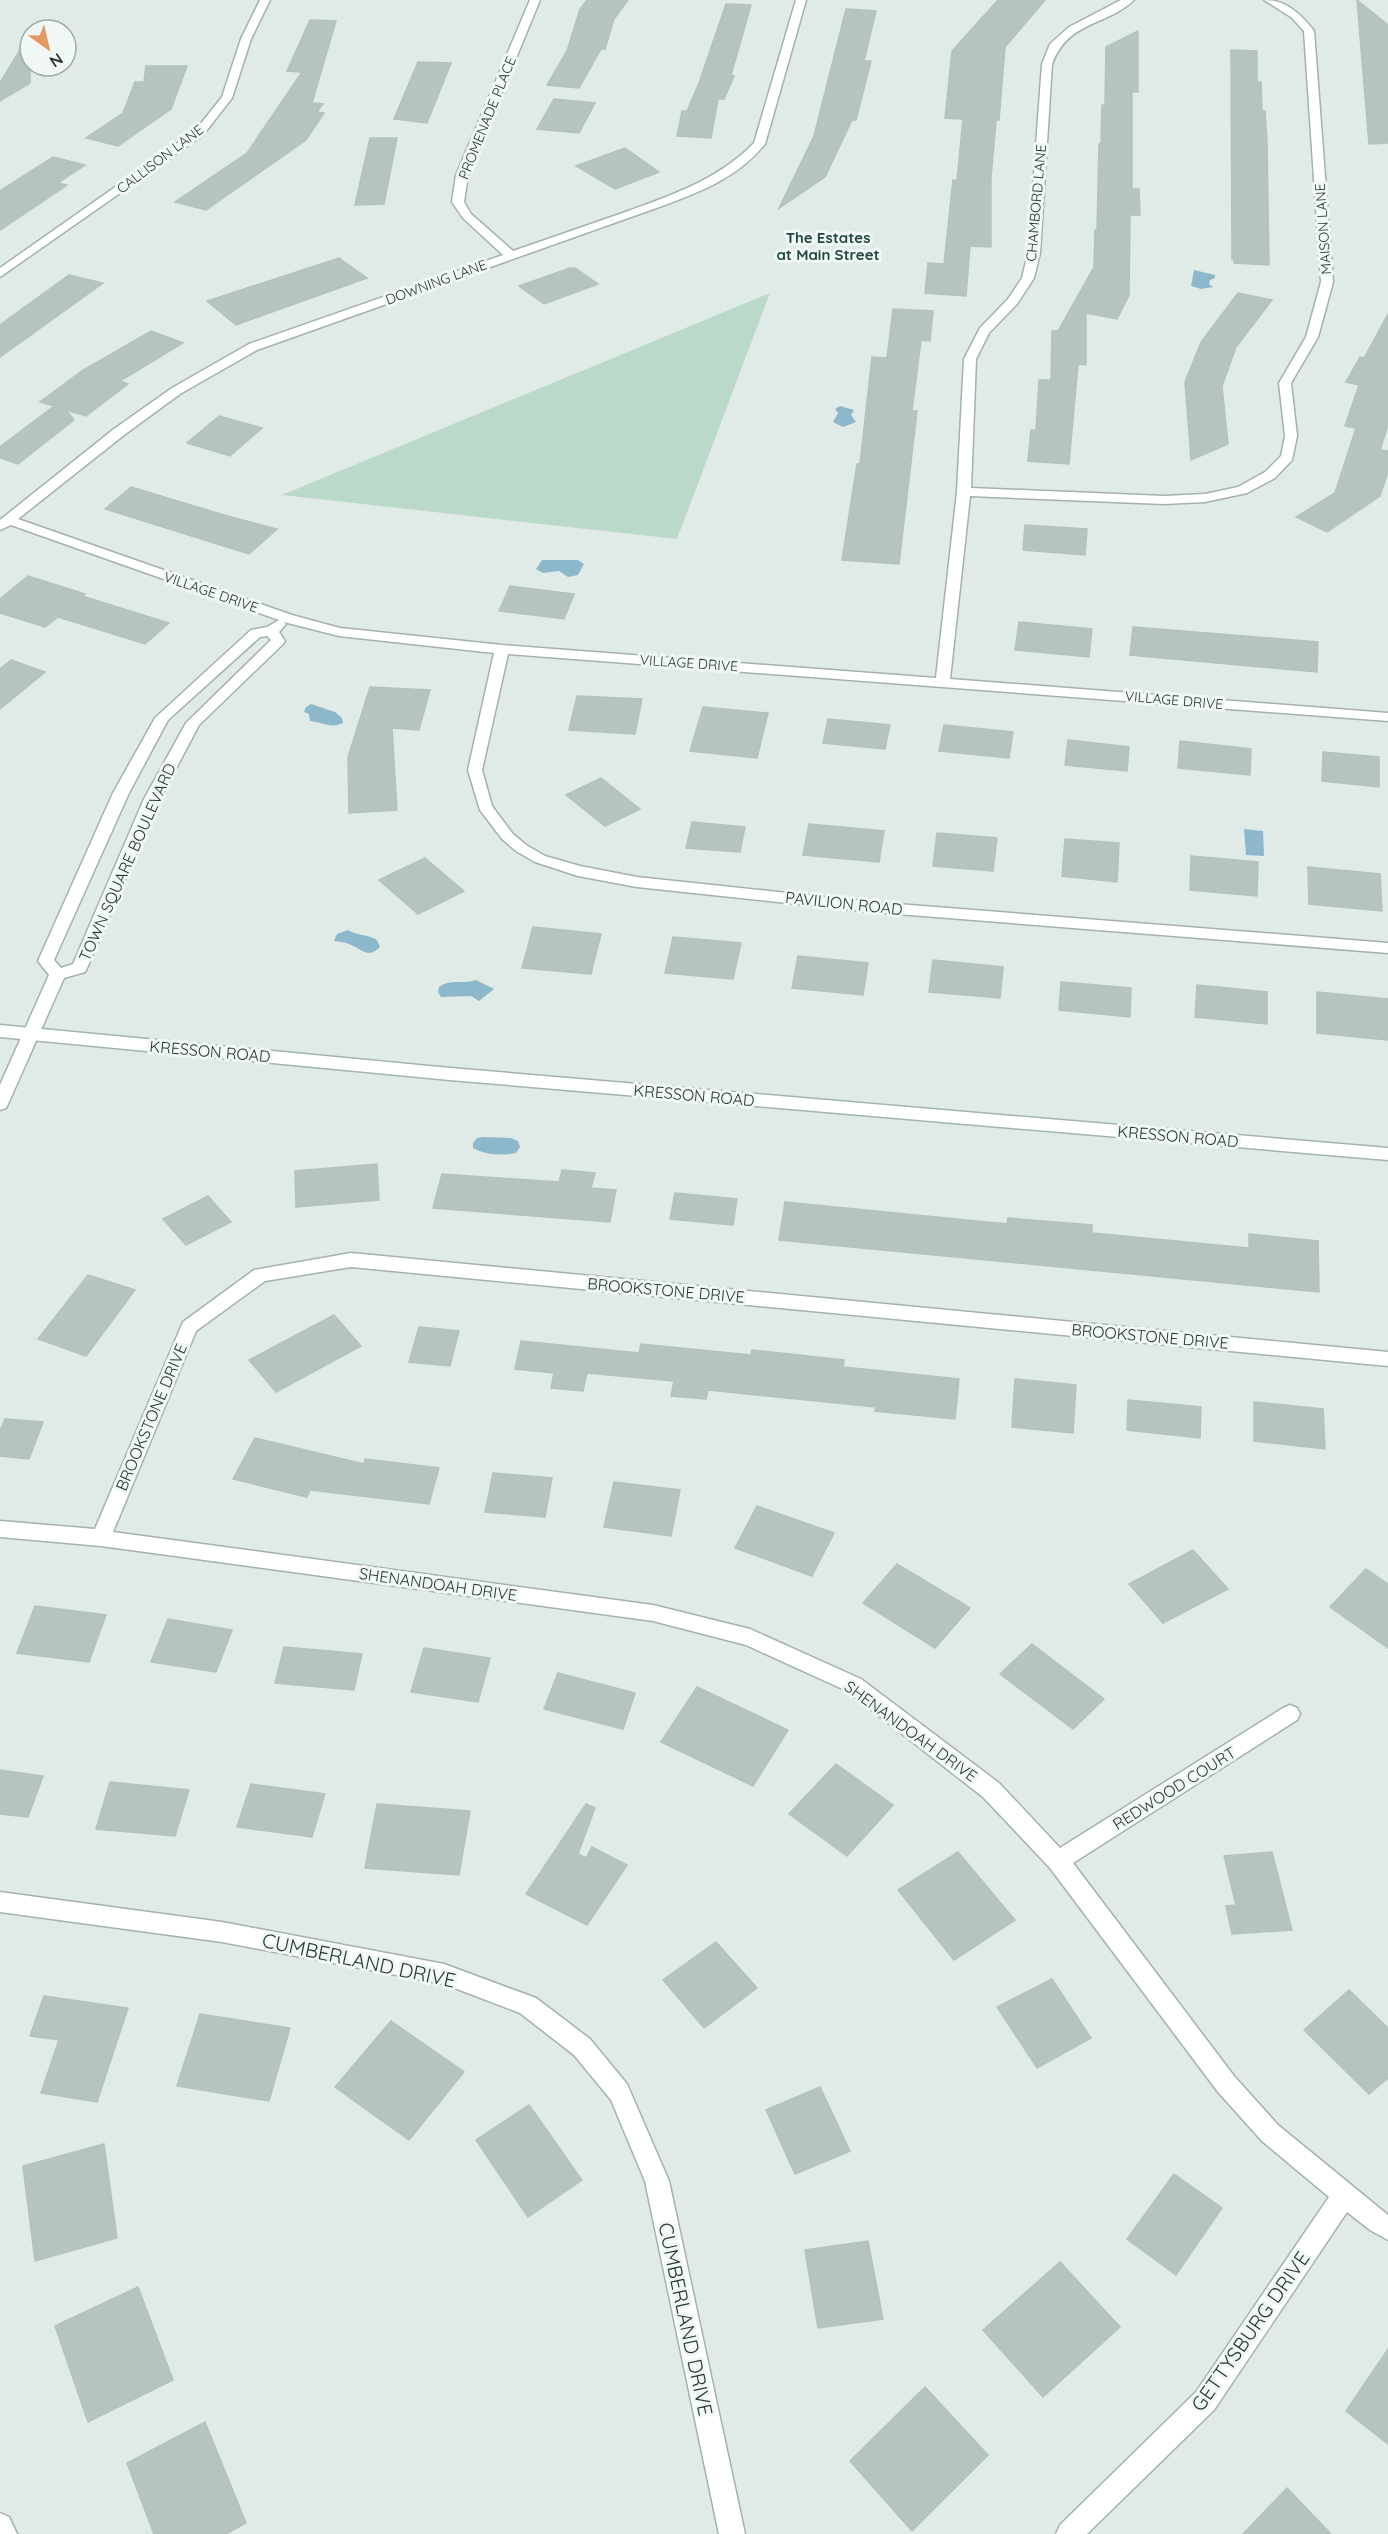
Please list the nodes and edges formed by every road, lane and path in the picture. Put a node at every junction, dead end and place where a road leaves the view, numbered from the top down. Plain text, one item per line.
1 (266, 0) edge
2 (535, 0) edge
3 (801, 0) edge
4 (1129, 0) edge
5 (1269, 0) edge
6 (510, 255) junction
7 (0, 273) edge
8 (964, 492) junction
9 (4, 523) edge
10 (287, 618) junction
11 (271, 631) junction
12 (502, 649) junction
13 (943, 681) junction
14 (1388, 717) edge
15 (1388, 948) edge
16 (57, 974) junction
17 (0, 1031) edge
18 (30, 1034) junction
19 (0, 1104) edge
20 (1388, 1154) edge
21 (1388, 1359) edge
22 (0, 1529) edge
23 (101, 1538) junction
24 (1290, 1714) dead end
25 (1058, 1861) junction
26 (0, 1902) edge
27 (1344, 2194) junction
28 (1388, 2228) edge
29 (0, 2526) edge
30 (4, 2534) edge
31 (732, 2534) edge
32 (1069, 2534) edge

1 - 7 street, CALLISON LANE
2 - 6 street, PROMENADE PLACE
3 - 6 street, DOWNING LANE
4 - 8 street, CHAMBORD LANE
5 - 8 street, MAISON LANE
6 - 9 street, DOWNING LANE
8 - 13 street, CHAMBORD LANE
9 - 10 street, VILLAGE DRIVE
10 - 11 street, TOWN SQUARE BOULEVARD
10 - 12 street, VILLAGE DRIVE
11 - 16 street, TOWN SQUARE BOULEVARD
11 - 16 street, TOWN SQUARE BOULEVARD
12 - 13 street, VILLAGE DRIVE
12 - 15 street, PAVILION ROAD
13 - 14 street, VILLAGE DRIVE
16 - 18 street
17 - 18 street, KRESSON ROAD
18 - 19 street
18 - 20 street, KRESSON ROAD
21 - 23 street, BROOKSTONE DRIVE
22 - 23 street, SHENANDOAH DRIVE
23 - 25 street, SHENANDOAH DRIVE
24 - 25 street, REDWOOD COURT
25 - 27 street, SHENANDOAH DRIVE
26 - 31 street, CUMBERLAND DRIVE
27 - 28 street, SHENANDOAH DRIVE
27 - 32 street, GETTYSBURG DRIVE
29 - 30 street

